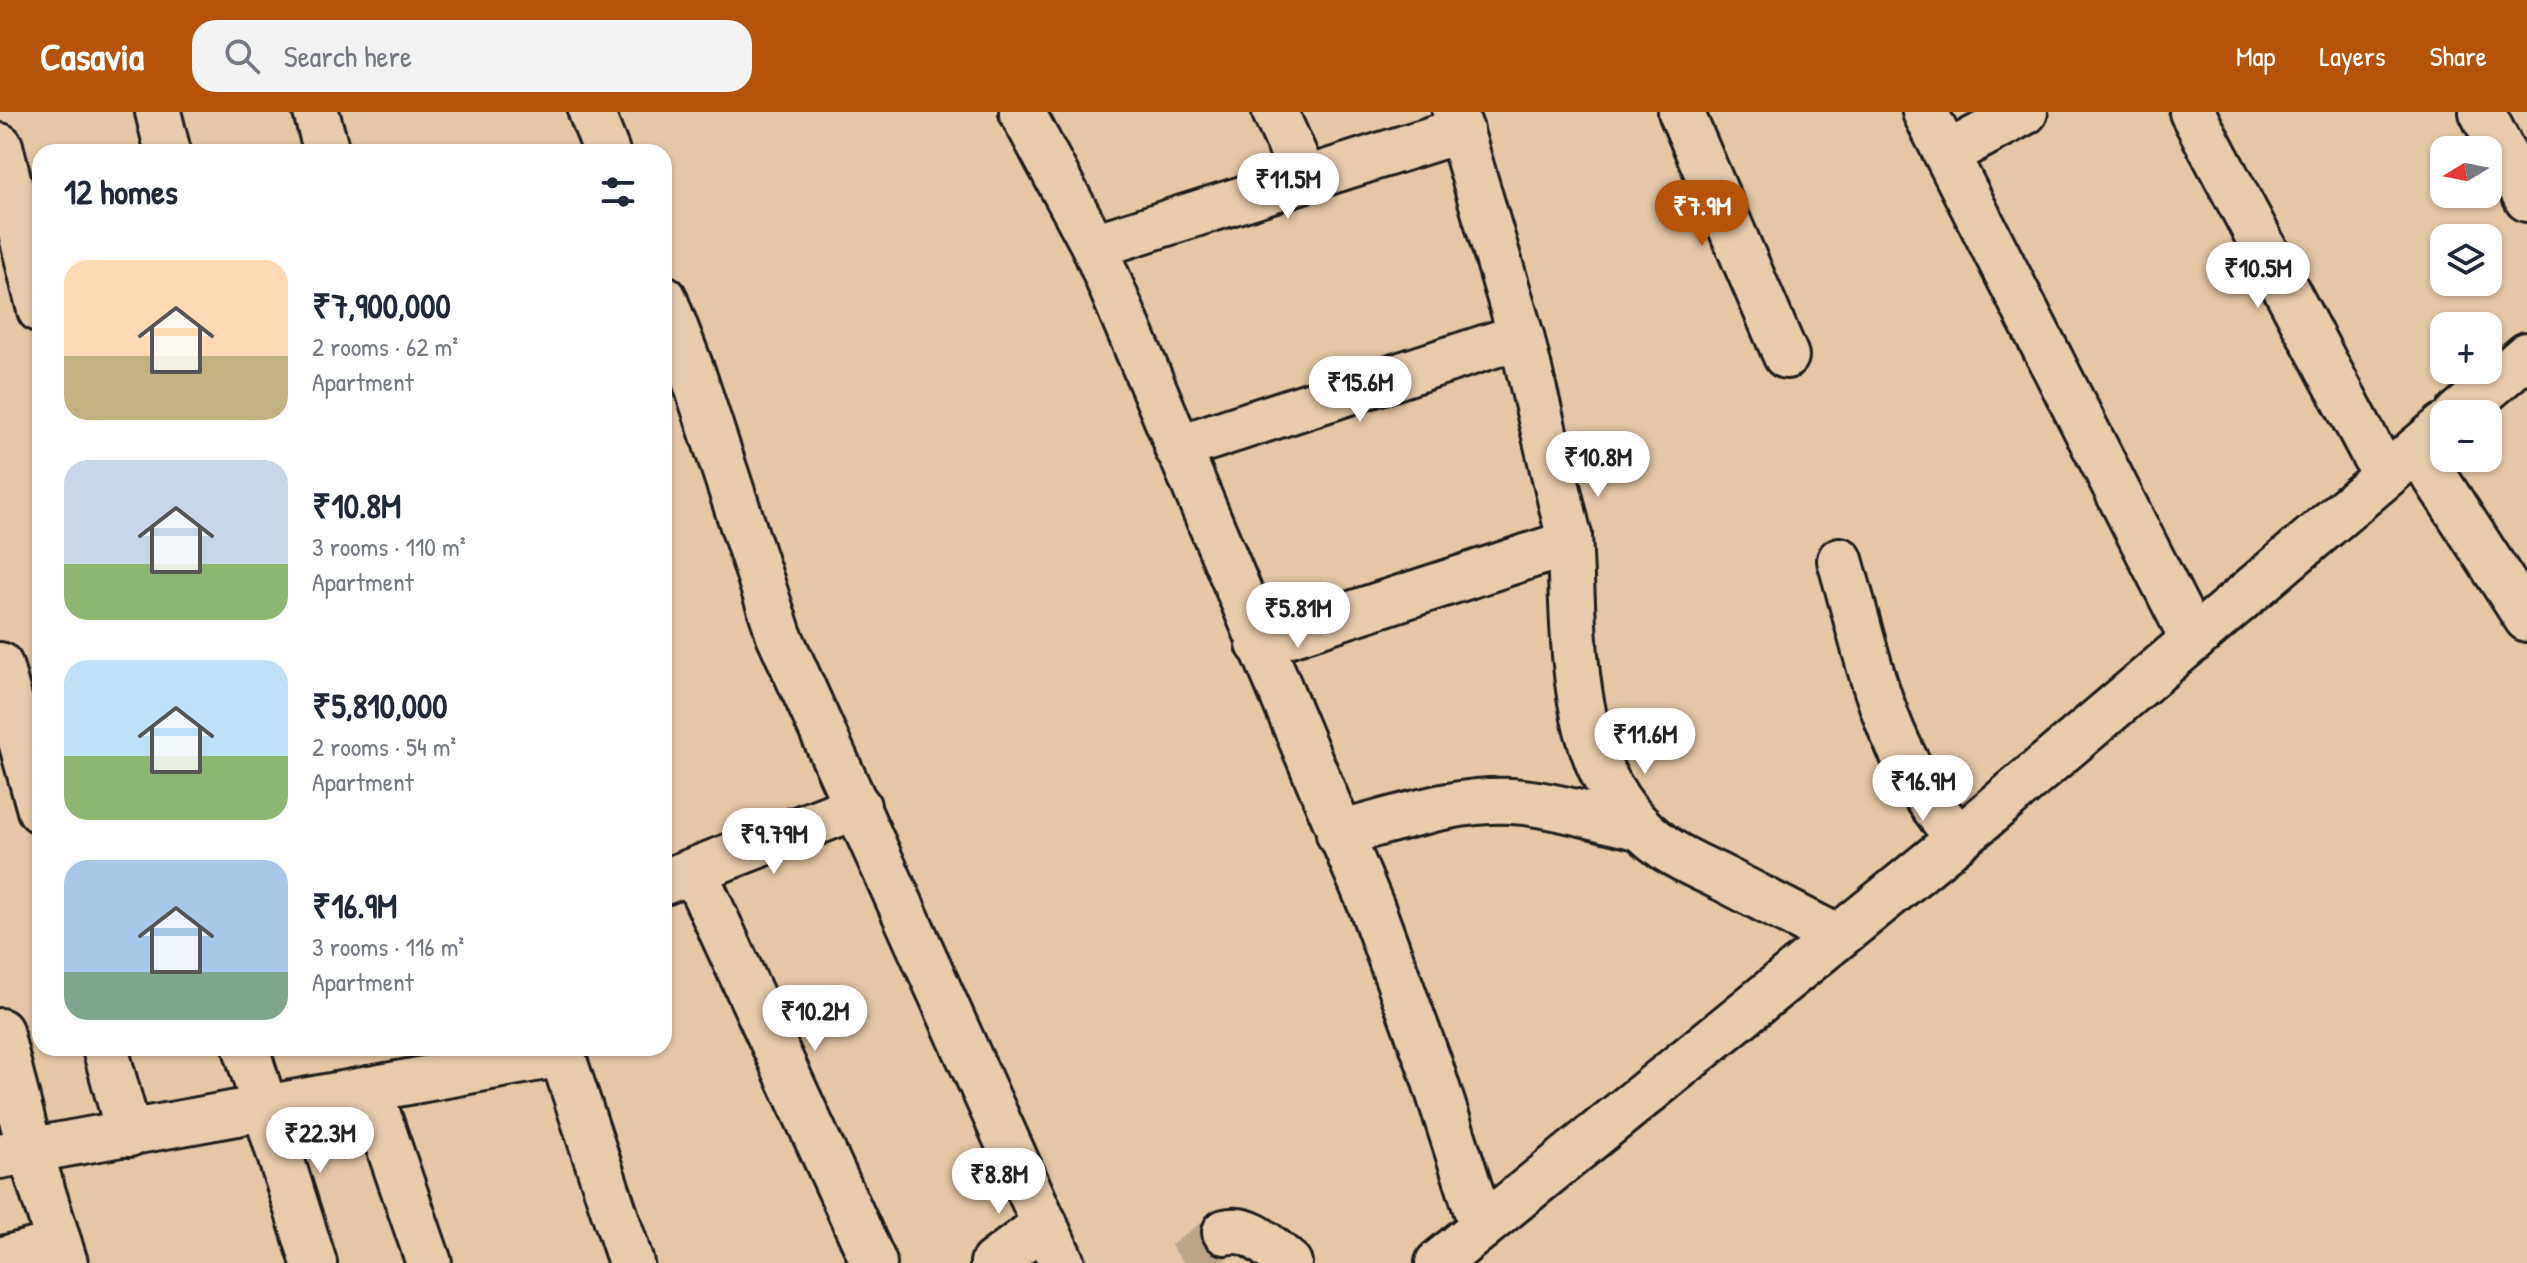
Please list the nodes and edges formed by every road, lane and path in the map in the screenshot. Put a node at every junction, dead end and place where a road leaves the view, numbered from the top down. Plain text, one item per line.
1 (158, 112) edge
2 (316, 112) edge
3 (591, 112) edge
4 (1022, 112) edge
5 (1275, 112) edge
6 (1681, 112) edge
7 (1925, 112) edge
8 (2025, 112) edge
9 (2192, 112) edge
10 (2482, 112) edge
11 (1458, 121) edge
12 (166, 144) edge
13 (325, 144) edge
14 (604, 144) edge
15 (0, 146) edge
16 (1947, 154) junction
17 (1305, 179) junction
18 (2527, 199) edge
19 (1094, 246) junction
20 (32, 277) edge
21 (1521, 336) junction
22 (672, 342) edge
23 (2527, 355) edge
24 (1786, 356) dead end
25 (679, 380) edge
26 (2474, 400) edge
27 (1177, 448) junction
28 (2415, 450) edge
29 (1569, 536) junction
30 (1840, 560) dead end
31 (2527, 619) edge
32 (2193, 640) junction
33 (1259, 644) junction
34 (0, 665) edge
35 (32, 781) edge
36 (858, 806) junction
37 (1638, 827) junction
38 (1339, 834) junction
39 (1959, 838) junction
40 (679, 876) edge
41 (1837, 937) junction
42 (0, 1031) edge
43 (107, 1056) edge
44 (248, 1056) edge
45 (523, 1056) edge
46 (563, 1056) edge
47 (394, 1073) edge
48 (263, 1109) junction
49 (129, 1134) junction
50 (15, 1154) edge
51 (1482, 1227) junction
52 (1225, 1232) dead end
53 (1054, 1244) edge
54 (62, 1253) edge
55 (0, 1260) edge
56 (314, 1263) edge
57 (429, 1263) edge
58 (631, 1263) edge
59 (874, 1263) edge
60 (993, 1263) edge
61 (1289, 1263) edge
62 (1438, 1263) edge

1 - 12 street
2 - 13 street
3 - 14 street
4 - 19 street
5 - 17 street
6 - 24 street
7 - 16 street
8 - 16 street
9 - 28 street
10 - 18 street
11 - 17 street
11 - 21 street
15 - 20 street
16 - 32 street
17 - 19 street
19 - 27 street
21 - 27 street
21 - 29 street
22 - 25 street
23 - 26 street
25 - 36 street
27 - 33 street
28 - 31 street
28 - 32 street
29 - 33 street
29 - 37 street
30 - 39 street
32 - 39 street
33 - 38 street
34 - 35 street
36 - 40 street
36 - 53 street
37 - 38 street
37 - 41 street
38 - 51 street
39 - 41 street
40 - 59 street
41 - 51 street
42 - 50 street
43 - 49 street
44 - 48 street
45 - 47 street
46 - 58 street
47 - 48 street
47 - 57 street
48 - 49 street
48 - 56 street
49 - 50 street
50 - 54 street
51 - 62 street
52 - 61 street
53 - 60 street
54 - 55 street

